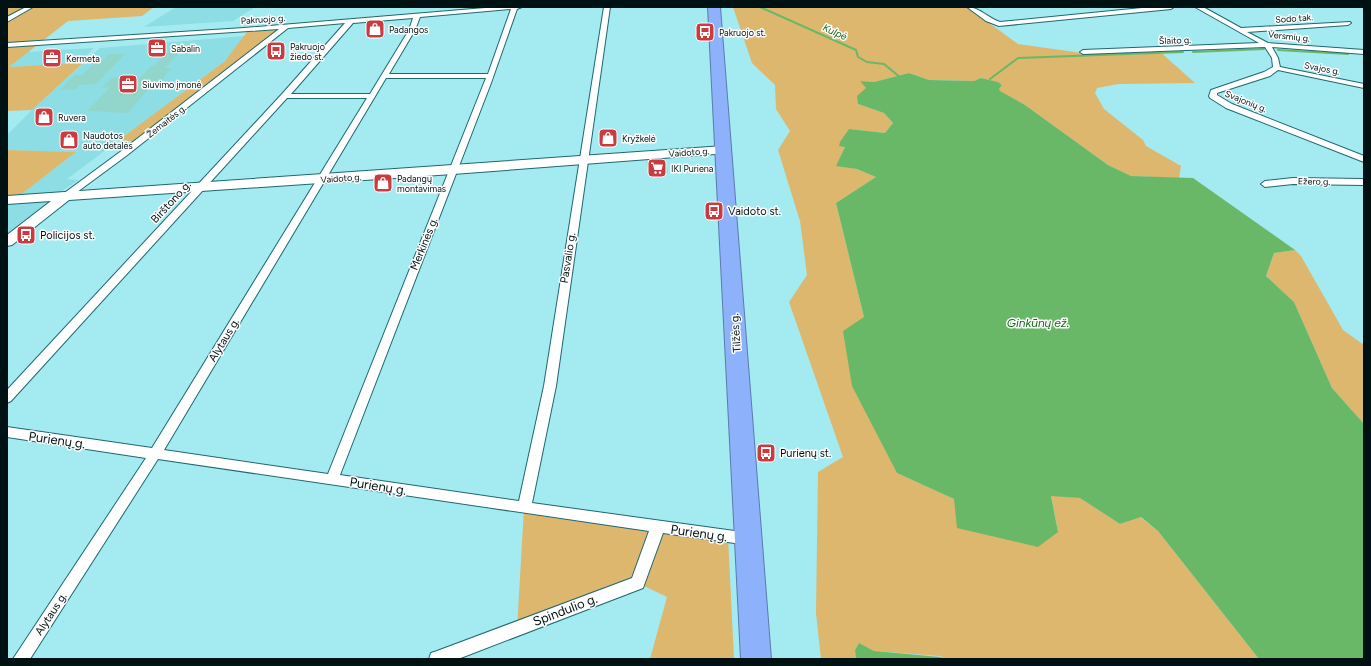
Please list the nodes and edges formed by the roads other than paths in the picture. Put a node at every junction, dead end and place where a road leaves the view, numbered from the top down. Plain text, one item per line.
1 (30, 7) edge
2 (515, 7) edge
3 (519, 7) edge
4 (607, 7) edge
5 (714, 7) edge
6 (970, 7) edge
7 (1171, 7) edge
8 (1198, 7) edge
9 (417, 16) junction
10 (7, 20) edge
11 (351, 21) junction
12 (1348, 23) dead end
13 (286, 27) junction
14 (1241, 30) junction
15 (7, 45) edge
16 (1268, 45) junction
17 (1083, 52) dead end
18 (1364, 52) edge
19 (1277, 68) junction
20 (384, 76) junction
21 (490, 76) junction
22 (1364, 86) edge
23 (285, 96) junction
24 (372, 96) junction
25 (724, 150) junction
26 (1364, 159) edge
27 (583, 160) junction
28 (453, 170) junction
29 (321, 179) junction
30 (1364, 182) edge
31 (1265, 184) dead end
32 (201, 187) junction
33 (66, 196) junction
34 (7, 200) edge
35 (7, 242) edge
36 (7, 398) edge
37 (7, 432) edge
38 (155, 454) junction
39 (332, 480) junction
40 (524, 508) junction
41 (658, 527) junction
42 (749, 539) junction
43 (21, 659) edge
44 (437, 659) edge
45 (756, 659) edge

1 - 10 street
2 - 3 street, Pakruojo g.
2 - 9 street, Pakruojo g.
2 - 21 street, Merkinės g.
4 - 27 street, Pasvalio g.
5 - 25 highway, Tilžės g.
6 - 7 street
8 - 14 street, Versmių g.
9 - 11 street, Pakruojo g.
9 - 20 street, Alytaus g.
11 - 13 street, Pakruojo g.
11 - 23 street, Birštono g.
12 - 14 street, Sodo tak.
13 - 15 street, Pakruojo g.
13 - 33 street, Žemaitės g.
14 - 16 street, Versmių g.
16 - 17 street, Šlaito g.
16 - 18 street, Versmių g.
16 - 19 street
19 - 22 street, Svajos g.
19 - 26 street, Svajonių g.
20 - 21 street
20 - 24 street, Alytaus g.
21 - 28 street, Merkinės g.
23 - 24 street
23 - 32 street, Birštono g.
24 - 29 street, Alytaus g.
25 - 27 main road, Vaidoto g.
25 - 42 highway, Tilžės g.
27 - 28 main road, Vaidoto g.
27 - 40 street, Pasvalio g.
28 - 29 main road, Vaidoto g.
28 - 39 street, Merkinės g.
29 - 32 main road, Vaidoto g.
29 - 38 street, Alytaus g.
30 - 31 street, Ežero g.
32 - 33 main road, Vaidoto g.
32 - 36 street, Birštono g.
33 - 34 main road, Vaidoto g.
33 - 35 main road, Žemaitės g.
37 - 38 street, Purienų g.
38 - 39 street, Purienų g.
38 - 43 street, Alytaus g.
39 - 40 street, Purienų g.
40 - 41 street, Purienų g.
41 - 42 street, Purienų g.
41 - 44 street, Spindulio g.
42 - 45 highway, Tilžės g.

